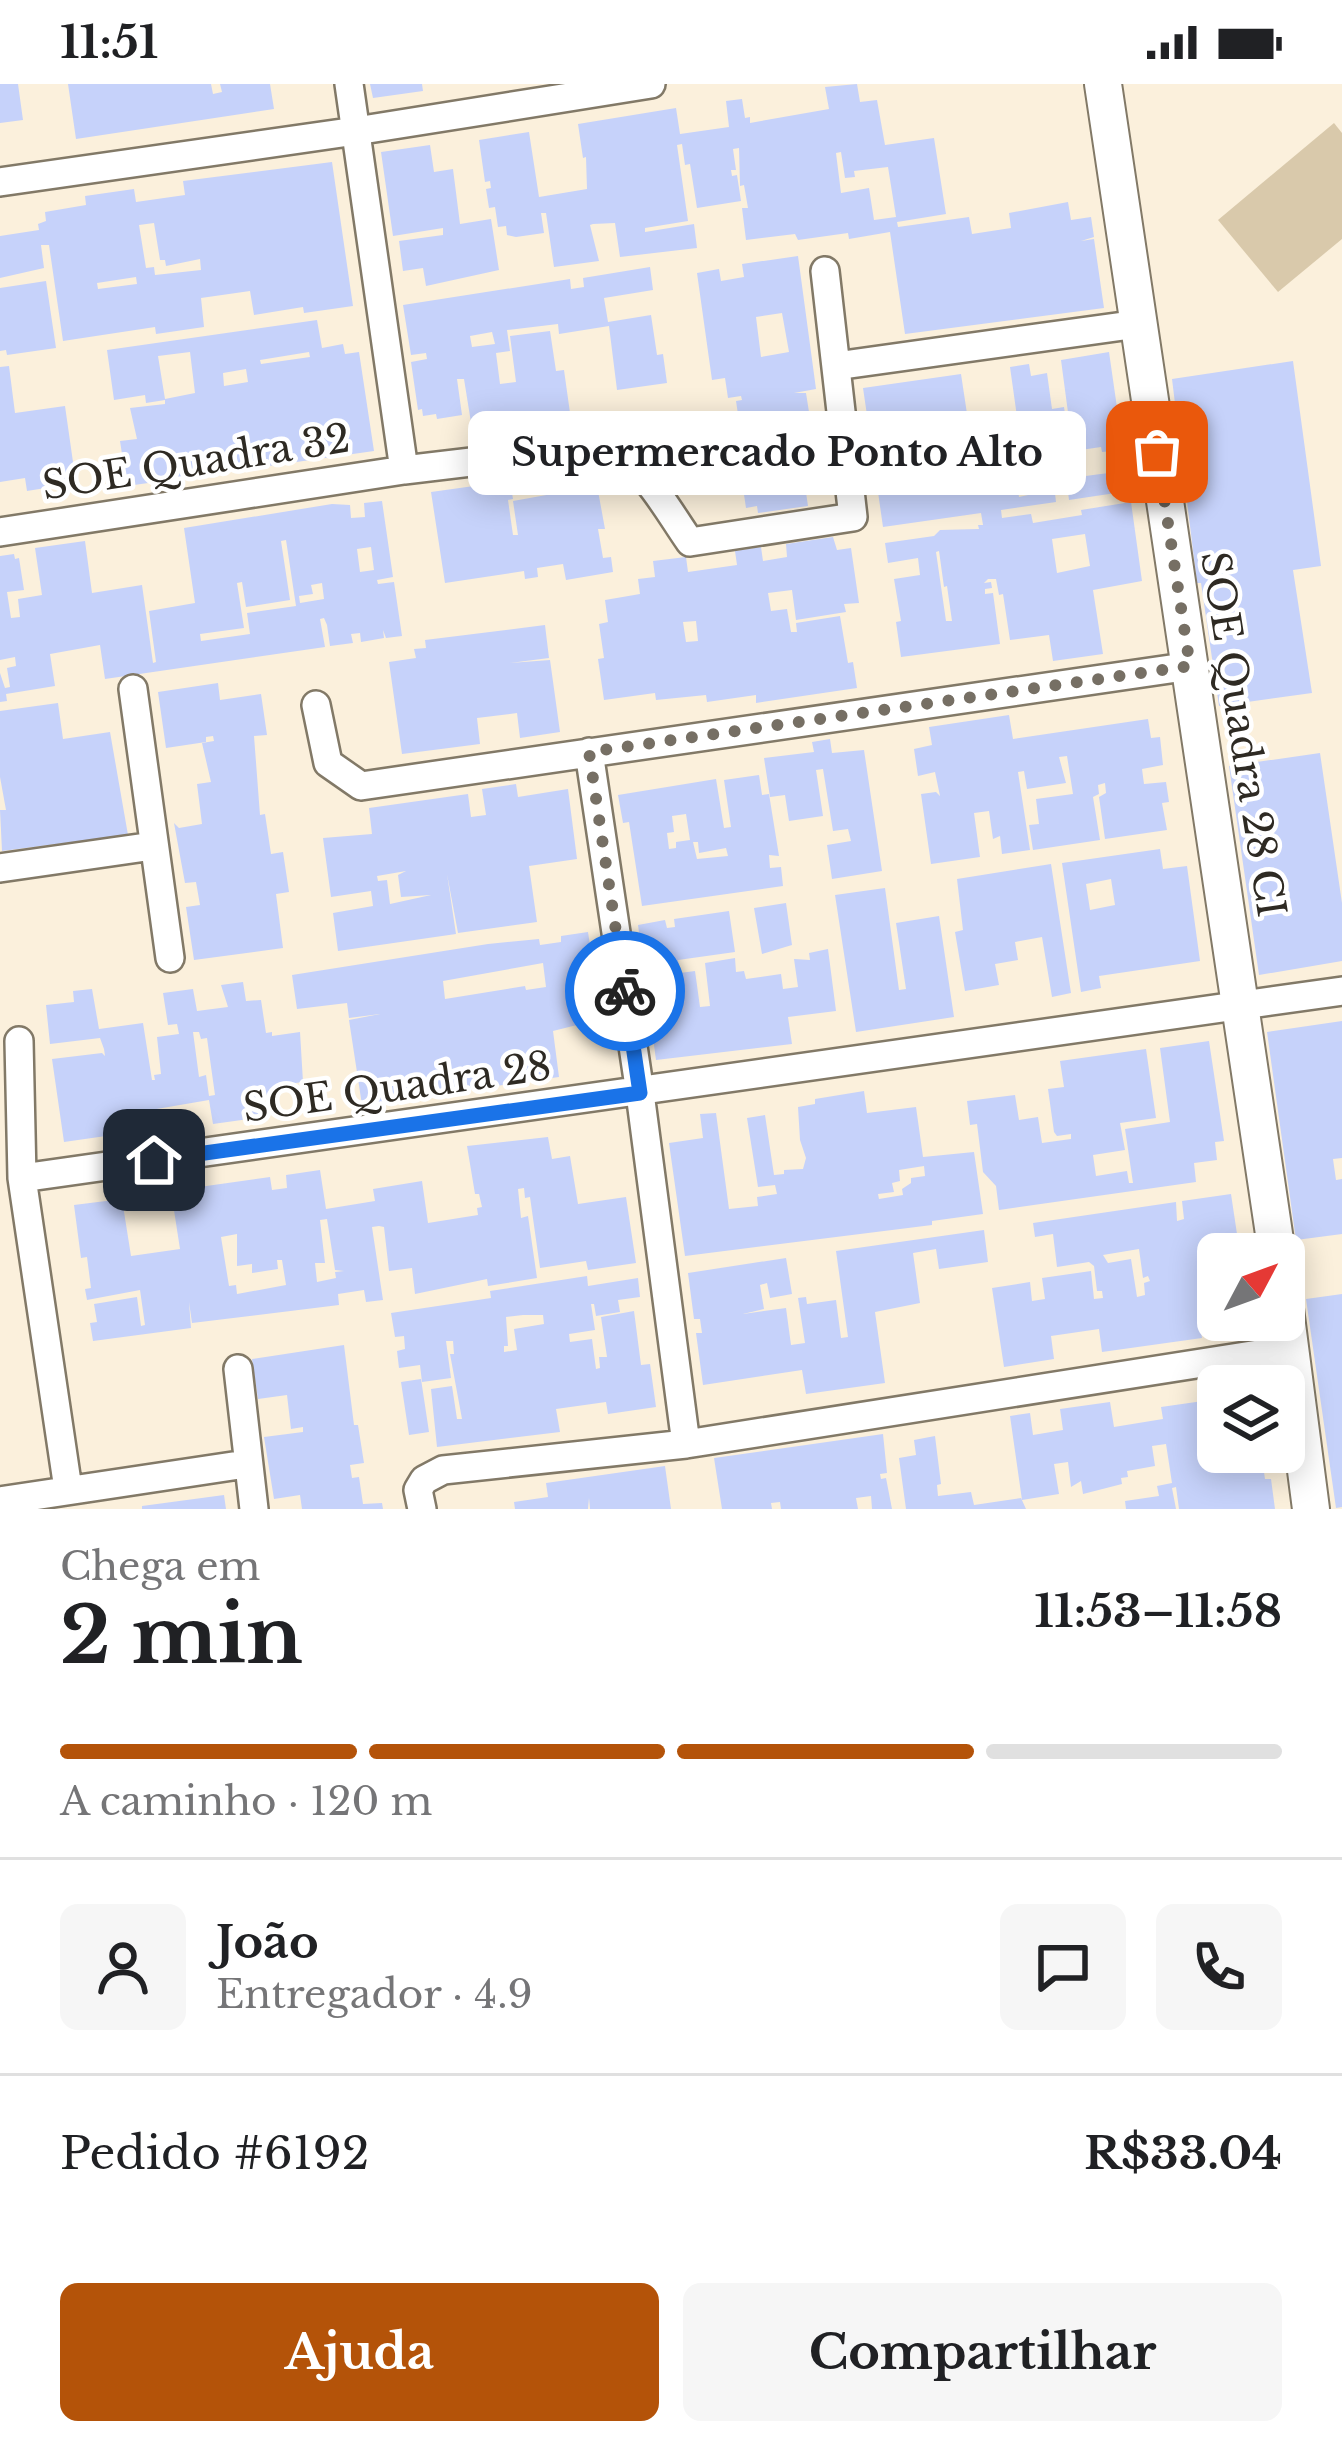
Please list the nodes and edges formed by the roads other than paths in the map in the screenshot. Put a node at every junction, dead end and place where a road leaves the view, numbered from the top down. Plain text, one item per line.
1 (349, 84) edge
2 (651, 84) edge
3 (1103, 84) edge
4 (356, 131) junction
5 (0, 182) edge
6 (825, 271) dead end
7 (1138, 324) junction
8 (836, 366) junction
9 (404, 470) junction
10 (0, 532) edge
11 (1190, 666) junction
12 (133, 689) dead end
13 (316, 705) dead end
14 (589, 752) junction
15 (153, 846) junction
16 (0, 868) edge
17 (170, 958) dead end
18 (1342, 991) edge
19 (1243, 1007) junction
20 (19, 1041) dead end
21 (640, 1093) junction
22 (22, 1178) junction
23 (1274, 1233) edge
24 (1290, 1341) edge
25 (1291, 1349) junction
26 (238, 1370) dead end
27 (686, 1444) junction
28 (246, 1464) junction
29 (68, 1489) junction
30 (0, 1501) edge
31 (254, 1509) edge
32 (422, 1509) edge
33 (1312, 1509) edge

1 - 4 street, SOE Quadra 32
2 - 4 street
3 - 7 street, SOE Quadra 28 CI
4 - 5 street
4 - 9 street, SOE Quadra 32
6 - 8 street
7 - 8 street
7 - 11 street, SOE Quadra 28 CI
8 - 9 street, SOE Quadra 32
9 - 10 street, SOE Quadra 32
11 - 14 street
11 - 19 street, SOE Quadra 28 CI
12 - 15 street
13 - 14 street
14 - 21 street
15 - 16 street
15 - 17 street
18 - 19 street, SOE Quadra 28
19 - 21 street, SOE Quadra 28
19 - 23 street, SOE Quadra 28 CI
20 - 22 street
21 - 22 street, SOE Quadra 28
21 - 27 street
22 - 29 street
24 - 25 street
25 - 27 street
25 - 33 street
26 - 28 street
27 - 32 street
28 - 29 street
28 - 31 street
29 - 30 street

